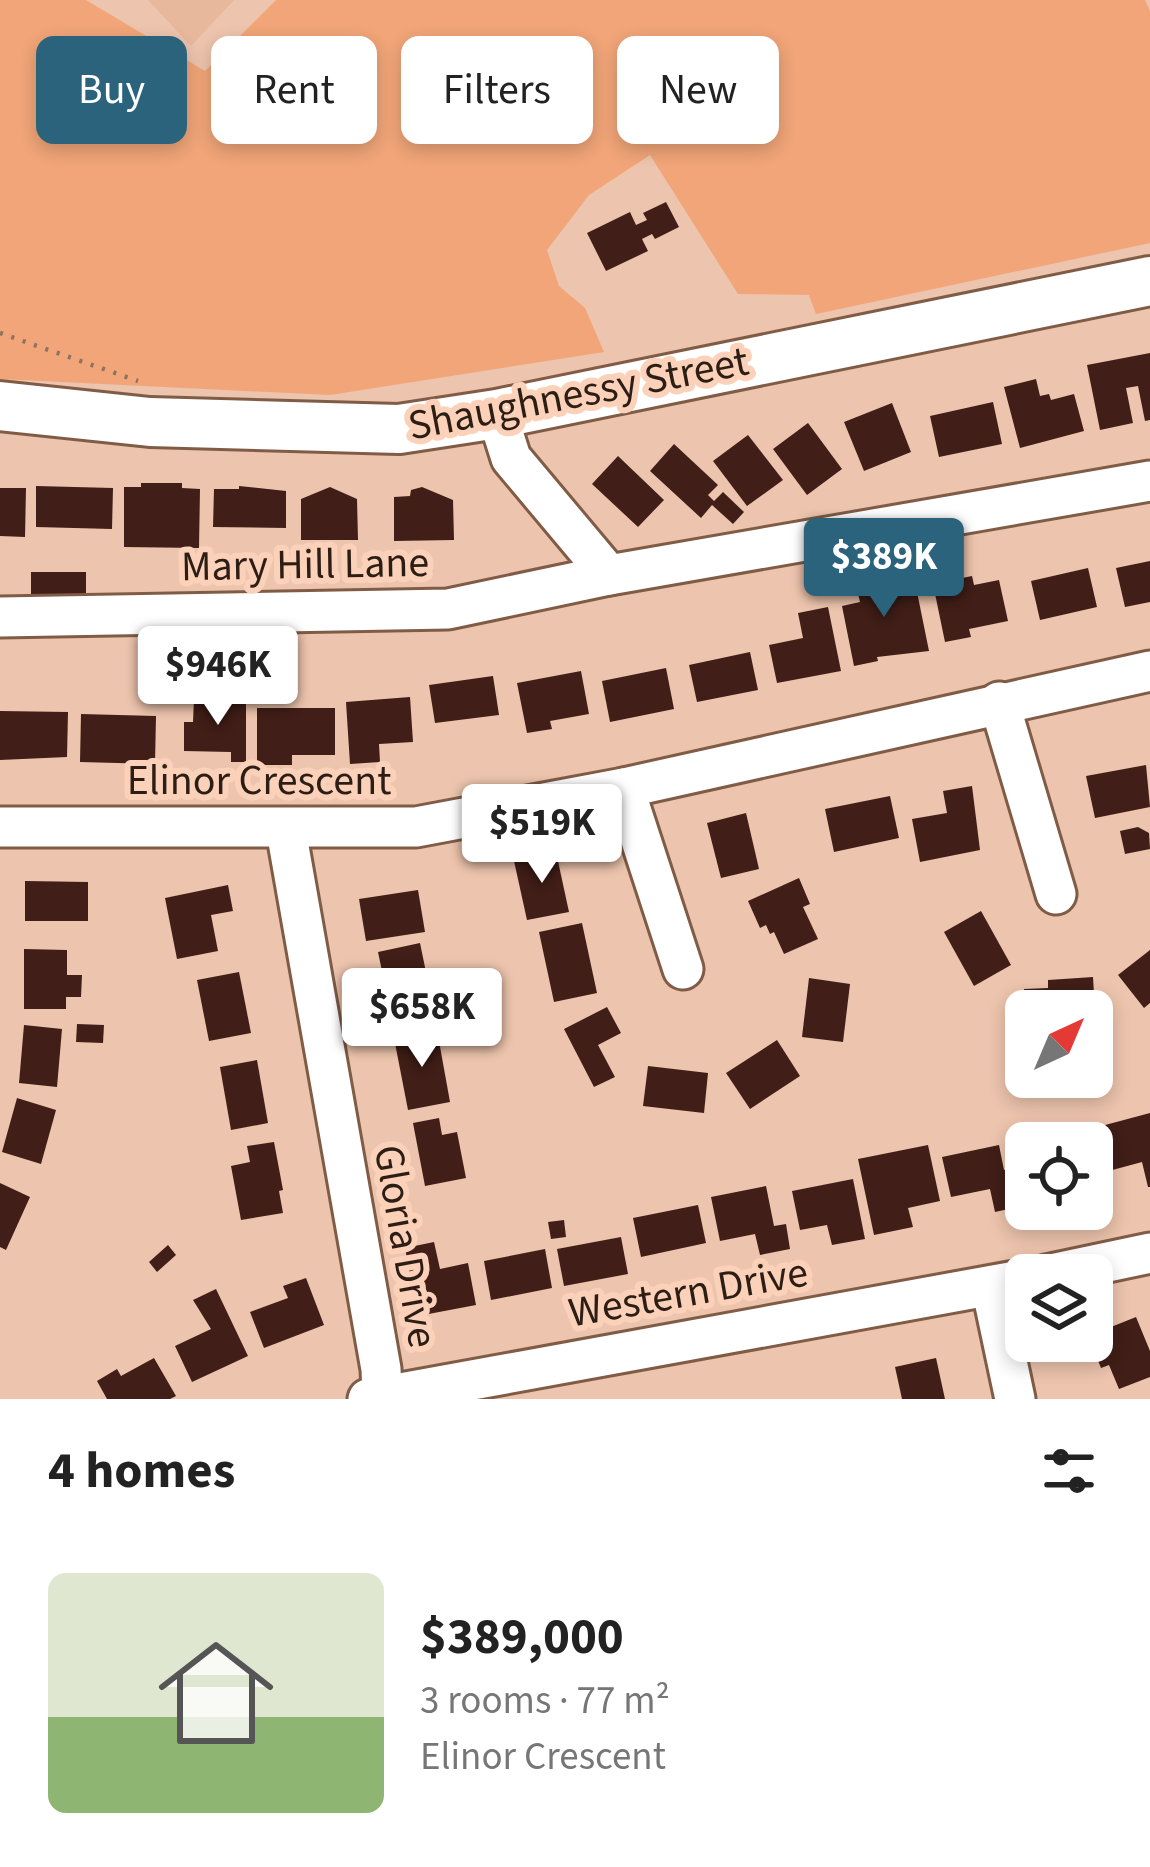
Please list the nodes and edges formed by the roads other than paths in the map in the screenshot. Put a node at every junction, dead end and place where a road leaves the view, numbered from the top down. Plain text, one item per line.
1 (1150, 281) edge
2 (0, 406) edge
3 (496, 414) junction
4 (1150, 481) edge
5 (609, 575) junction
6 (0, 617) edge
7 (1150, 671) edge
8 (999, 702) junction
9 (624, 788) junction
10 (0, 827) edge
11 (286, 830) junction
12 (1056, 894) dead end
13 (683, 969) dead end
14 (1150, 1253) edge
15 (1113, 1261) edge
16 (1005, 1283) edge
17 (1013, 1362) edge
18 (375, 1397) edge
19 (1015, 1399) edge

1 - 3 main road, Shaughnessy Street
2 - 3 main road, Shaughnessy Street
3 - 5 street
4 - 5 street, Mary Hill Lane
5 - 6 street, Mary Hill Lane
7 - 8 street, Elinor Crescent
8 - 9 street, Elinor Crescent
8 - 12 street
9 - 11 street, Elinor Crescent
9 - 13 street
10 - 11 street, Elinor Crescent
11 - 18 street, Gloria Drive
14 - 15 street
16 - 18 street, Western Drive
17 - 19 street

